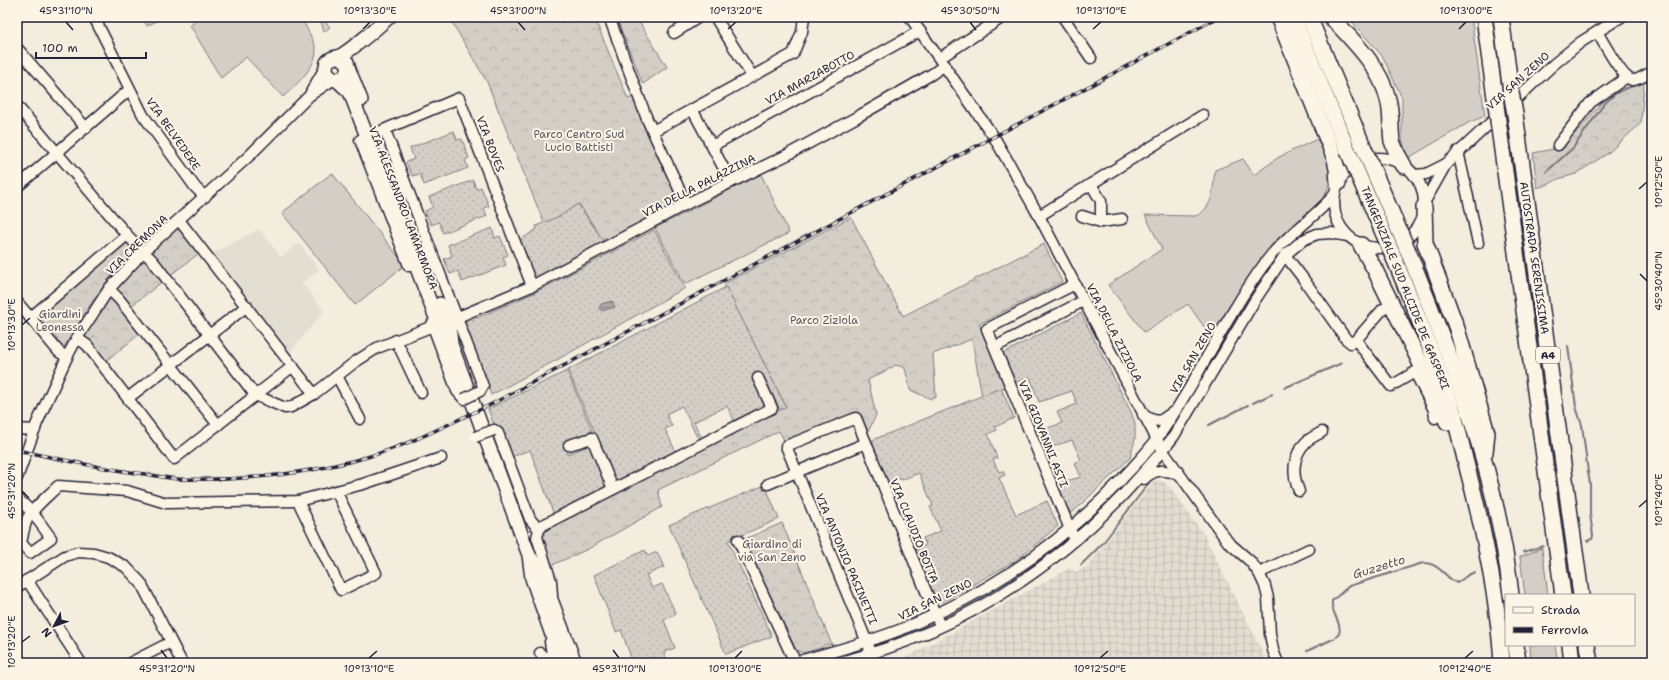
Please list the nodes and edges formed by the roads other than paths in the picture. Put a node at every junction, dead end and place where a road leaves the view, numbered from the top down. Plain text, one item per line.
1 (94, 17) edge
2 (389, 17) edge
3 (609, 17) edge
4 (699, 17) edge
5 (715, 17) edge
6 (804, 17) edge
7 (910, 17) edge
8 (1063, 17) edge
9 (1278, 17) edge
10 (1293, 17) edge
11 (1310, 17) edge
12 (1331, 17) edge
13 (1484, 17) edge
14 (1501, 17) edge
15 (1621, 17) edge
16 (998, 18) edge
17 (920, 31) junction
18 (1598, 32) junction
19 (674, 33) dead end
20 (17, 48) edge
21 (1091, 58) dead end
22 (942, 62) junction
23 (346, 63) junction
24 (326, 66) junction
25 (1652, 72) edge
26 (752, 76) junction
27 (1627, 77) junction
28 (336, 79) junction
29 (129, 90) junction
30 (310, 94) junction
31 (17, 107) edge
32 (692, 109) junction
33 (1203, 115) dead end
34 (86, 128) junction
35 (652, 131) junction
36 (375, 134) junction
37 (1558, 145) dead end
38 (712, 146) junction
39 (57, 152) junction
40 (1458, 152) junction
41 (1446, 164) junction
42 (1409, 170) junction
43 (731, 182) junction
44 (1092, 184) junction
45 (17, 187) edge
46 (1336, 189) junction
47 (205, 197) junction
48 (686, 204) junction
49 (1424, 205) junction
50 (1039, 216) junction
51 (1082, 216) dead end
52 (1122, 219) dead end
53 (179, 220) junction
54 (1101, 222) junction
55 (127, 235) junction
56 (1348, 236) junction
57 (1478, 243) dead end
58 (1361, 244) junction
59 (144, 251) junction
60 (1285, 255) junction
61 (1075, 284) junction
62 (532, 286) junction
63 (109, 289) junction
64 (1084, 301) junction
65 (17, 302) edge
66 (247, 306) junction
67 (1383, 309) dead end
68 (458, 317) junction
69 (30, 318) junction
70 (433, 326) junction
71 (209, 336) junction
72 (77, 338) junction
73 (396, 340) junction
74 (1356, 340) junction
75 (995, 347) junction
76 (67, 357) junction
77 (171, 365) junction
78 (293, 366) junction
79 (337, 376) junction
80 (758, 378) dead end
81 (314, 394) junction
82 (420, 394) dead end
83 (255, 395) junction
84 (128, 398) junction
85 (1177, 408) junction
86 (1142, 415) junction
87 (1435, 418) dead end
88 (360, 419) dead end
89 (218, 425) junction
90 (17, 429) edge
91 (35, 430) junction
92 (1322, 432) dead end
93 (475, 437) dead end
94 (1156, 441) junction
95 (866, 443) junction
96 (569, 446) dead end
97 (786, 446) joint
98 (1163, 451) junction
99 (441, 458) dead end
100 (1484, 459) junction
101 (797, 472) junction
102 (1469, 473) junction
103 (1179, 474) junction
104 (17, 478) edge
105 (768, 484) dead end
106 (613, 489) junction
107 (336, 491) junction
108 (1299, 491) dead end
109 (17, 498) edge
110 (1118, 500) junction
111 (298, 501) junction
112 (543, 525) junction
113 (1069, 530) junction
114 (738, 540) dead end
115 (1076, 541) junction
116 (1308, 549) dead end
117 (529, 555) junction
118 (1259, 573) junction
119 (27, 580) junction
120 (17, 587) edge
121 (1511, 594) edge
122 (1563, 594) edge
123 (1581, 594) edge
124 (552, 601) junction
125 (936, 614) junction
126 (941, 627) junction
127 (550, 631) junction
128 (867, 641) junction
129 (171, 642) junction
130 (1516, 646) edge
131 (1570, 646) edge
132 (1587, 646) edge
133 (872, 654) junction
134 (81, 663) edge
135 (130, 663) edge
136 (182, 663) edge
137 (543, 663) edge
138 (562, 663) edge
139 (575, 663) edge
140 (795, 663) edge
141 (836, 663) edge
142 (1278, 663) edge
143 (1502, 663) edge
144 (1518, 663) edge
145 (1572, 663) edge
146 (1590, 663) edge

1 - 29 street, VIA BELVEDERE
2 - 23 main road
3 - 35 street
4 - 19 street
5 - 26 street
6 - 26 street
7 - 17 street, VIA DELLA ZIZIOLA
8 - 21 street
9 - 46 highway
10 - 102 highway, TANGENZIALE SUD ALCIDE DE GASPERI, bridge
11 - 100 highway, TANGENZIALE SUD ALCIDE DE GASPERI, bridge
12 - 42 highway
13 - 122 highway, AUTOSTRADA SERENISSIMA / A4, bridge
14 - 123 highway, AUTOSTRADA SERENISSIMA / A4, bridge
15 - 18 street, VIA SAN ZENO
16 - 22 street, VIA DELLA PALAZZINA
17 - 22 street, VIA DELLA ZIZIOLA
17 - 38 street, VIA MARZABOTTO
18 - 27 street
18 - 40 street, VIA SAN ZENO
20 - 34 street
22 - 43 street, VIA DELLA PALAZZINA
22 - 50 street, VIA DELLA ZIZIOLA
23 - 24 main road
23 - 28 main road
23 - 36 main road, VIA ALESSANDRO LAMARMORA
24 - 28 main road
24 - 30 street
25 - 27 street
26 - 32 street
27 - 37 street
28 - 30 street
28 - 36 main road, VIA ALESSANDRO LAMARMORA
29 - 34 street
29 - 47 street, VIA BELVEDERE
30 - 47 street, VIA CREMONA
31 - 39 street
32 - 35 street
32 - 38 street
33 - 44 street
34 - 39 street
35 - 48 street
36 - 62 street, VIA BOVES
36 - 68 street, VIA ALESSANDRO LAMARMORA
36 - 70 street, VIA ALESSANDRO LAMARMORA
36 - 117 main road, VIA ALESSANDRO LAMARMORA
38 - 43 street
39 - 45 street
39 - 55 street
40 - 41 street, VIA SAN ZENO
40 - 57 street
41 - 42 street, VIA SAN ZENO
41 - 49 street, VIA SAN ZENO
42 - 46 street, VIA SAN ZENO
42 - 49 street
43 - 48 street, VIA DELLA PALAZZINA
44 - 50 street
44 - 54 street
46 - 56 street, VIA SAN ZENO
46 - 85 street, VIA SAN ZENO
47 - 53 street, VIA CREMONA
48 - 62 street, VIA DELLA PALAZZINA
49 - 58 street, VIA SAN ZENO
49 - 100 highway
50 - 61 street, VIA DELLA ZIZIOLA
51 - 54 street
52 - 54 street
53 - 59 street, VIA CREMONA
53 - 66 street
55 - 59 street
55 - 69 street
56 - 58 street, VIA SAN ZENO
56 - 60 street, VIA SAN ZENO
58 - 102 highway
59 - 63 street, VIA CREMONA
59 - 71 street
60 - 74 street
60 - 98 street, VIA SAN ZENO
61 - 64 street, VIA DELLA ZIZIOLA
61 - 75 street, VIA GIOVANNI ASTI
62 - 68 street, VIA DELLA PALAZZINA
63 - 72 street, VIA CREMONA
63 - 77 street
64 - 75 street
64 - 86 street, VIA DELLA ZIZIOLA
65 - 69 street
66 - 71 street
66 - 78 street
67 - 74 street
68 - 70 street, VIA ALESSANDRO LAMARMORA, bridge
69 - 76 street
70 - 73 street
71 - 77 street
71 - 83 street
72 - 76 street, VIA CREMONA
72 - 84 street
73 - 79 street
73 - 82 street
74 - 87 street
75 - 113 street, VIA GIOVANNI ASTI
76 - 91 street, VIA CREMONA
77 - 84 street
77 - 89 street
78 - 81 street
78 - 83 street
79 - 81 street
79 - 88 street
80 - 106 street
81 - 83 street
83 - 89 street
84 - 89 street
85 - 86 street
85 - 94 street, VIA SAN ZENO
86 - 94 street, VIA DELLA ZIZIOLA
90 - 91 street
91 - 104 street, VIA CREMONA
92 - 108 street
93 - 112 street, bridge
94 - 98 street, VIA DELLA ZIZIOLA
94 - 113 street, VIA SAN ZENO
95 - 97 street, VIA CLAUDIO BOTTA
95 - 101 street
95 - 125 street, VIA CLAUDIO BOTTA
96 - 106 street
97 - 101 street, VIA ANTONIO PASINETTI
98 - 103 street, VIA DELLA ZIZIOLA
98 - 110 street, VIA SAN ZENO
99 - 107 street
100 - 121 highway, TANGENZIALE SUD ALCIDE DE GASPERI
101 - 105 street
101 - 128 street, VIA ANTONIO PASINETTI
102 - 143 highway, TANGENZIALE SUD ALCIDE DE GASPERI
103 - 110 street
103 - 118 street, VIA DELLA ZIZIOLA
106 - 112 street
107 - 111 street
107 - 111 street
109 - 111 street
110 - 115 street, VIA SAN ZENO
112 - 124 street, VIA ALESSANDRO LAMARMORA
113 - 115 street
113 - 125 street, VIA SAN ZENO
114 - 140 street, VIA SAN ZENO
115 - 126 street, VIA SAN ZENO
116 - 118 street
117 - 124 main road, VIA ALESSANDRO LAMARMORA
117 - 127 main road, VIA ALESSANDRO LAMARMORA
118 - 142 street, VIA DELLA ZIZIOLA
119 - 120 street
119 - 129 street
119 - 134 street
124 - 139 main road, VIA ALESSANDRO LAMARMORA
125 - 126 street, VIA CLAUDIO BOTTA
125 - 128 street, VIA SAN ZENO
126 - 133 street, VIA SAN ZENO
127 - 137 street, VIA ALESSANDRO LAMARMORA
127 - 138 main road, VIA ALESSANDRO LAMARMORA
128 - 133 street, VIA ANTONIO PASINETTI
128 - 140 street, VIA SAN ZENO
129 - 135 street
129 - 136 street
130 - 144 highway
131 - 145 highway
132 - 146 highway
133 - 141 street, VIA SAN ZENO

